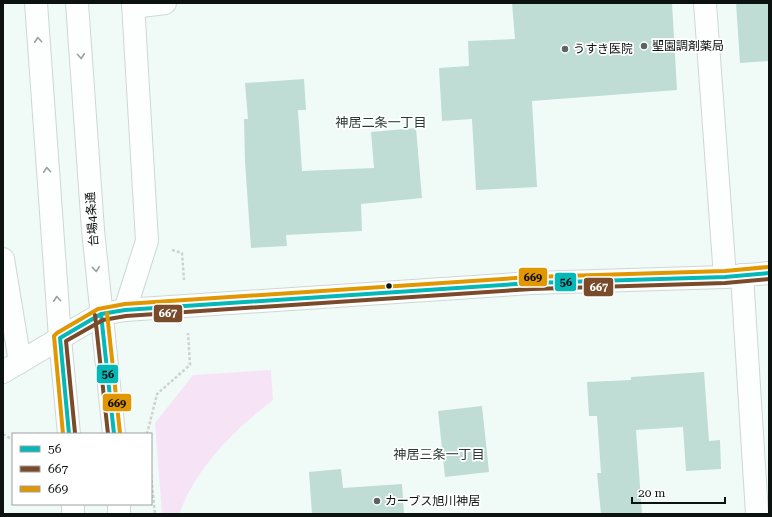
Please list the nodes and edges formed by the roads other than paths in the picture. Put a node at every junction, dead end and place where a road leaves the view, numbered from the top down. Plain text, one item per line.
1 (36, 3) edge
2 (77, 3) edge
3 (166, 3) edge
4 (705, 3) edge
5 (133, 5) edge
6 (3, 259) edge
7 (769, 273) edge
8 (733, 276) junction
9 (125, 310) junction
10 (101, 314) junction
11 (60, 338) junction
12 (12, 367) edge
13 (69, 433) edge
14 (114, 433) edge
15 (757, 514) edge

11 -> 1 main road
2 -> 10 main road, 台場4条通
3 - 5 main road
4 - 8 main road
5 - 9 main road
6 - 12 main road
7 - 8 main road
8 - 9 main road
8 - 15 main road
9 - 10 main road
10 - 11 main road
10 - 14 main road, 台場4条通
11 - 12 main road
11 - 13 main road

